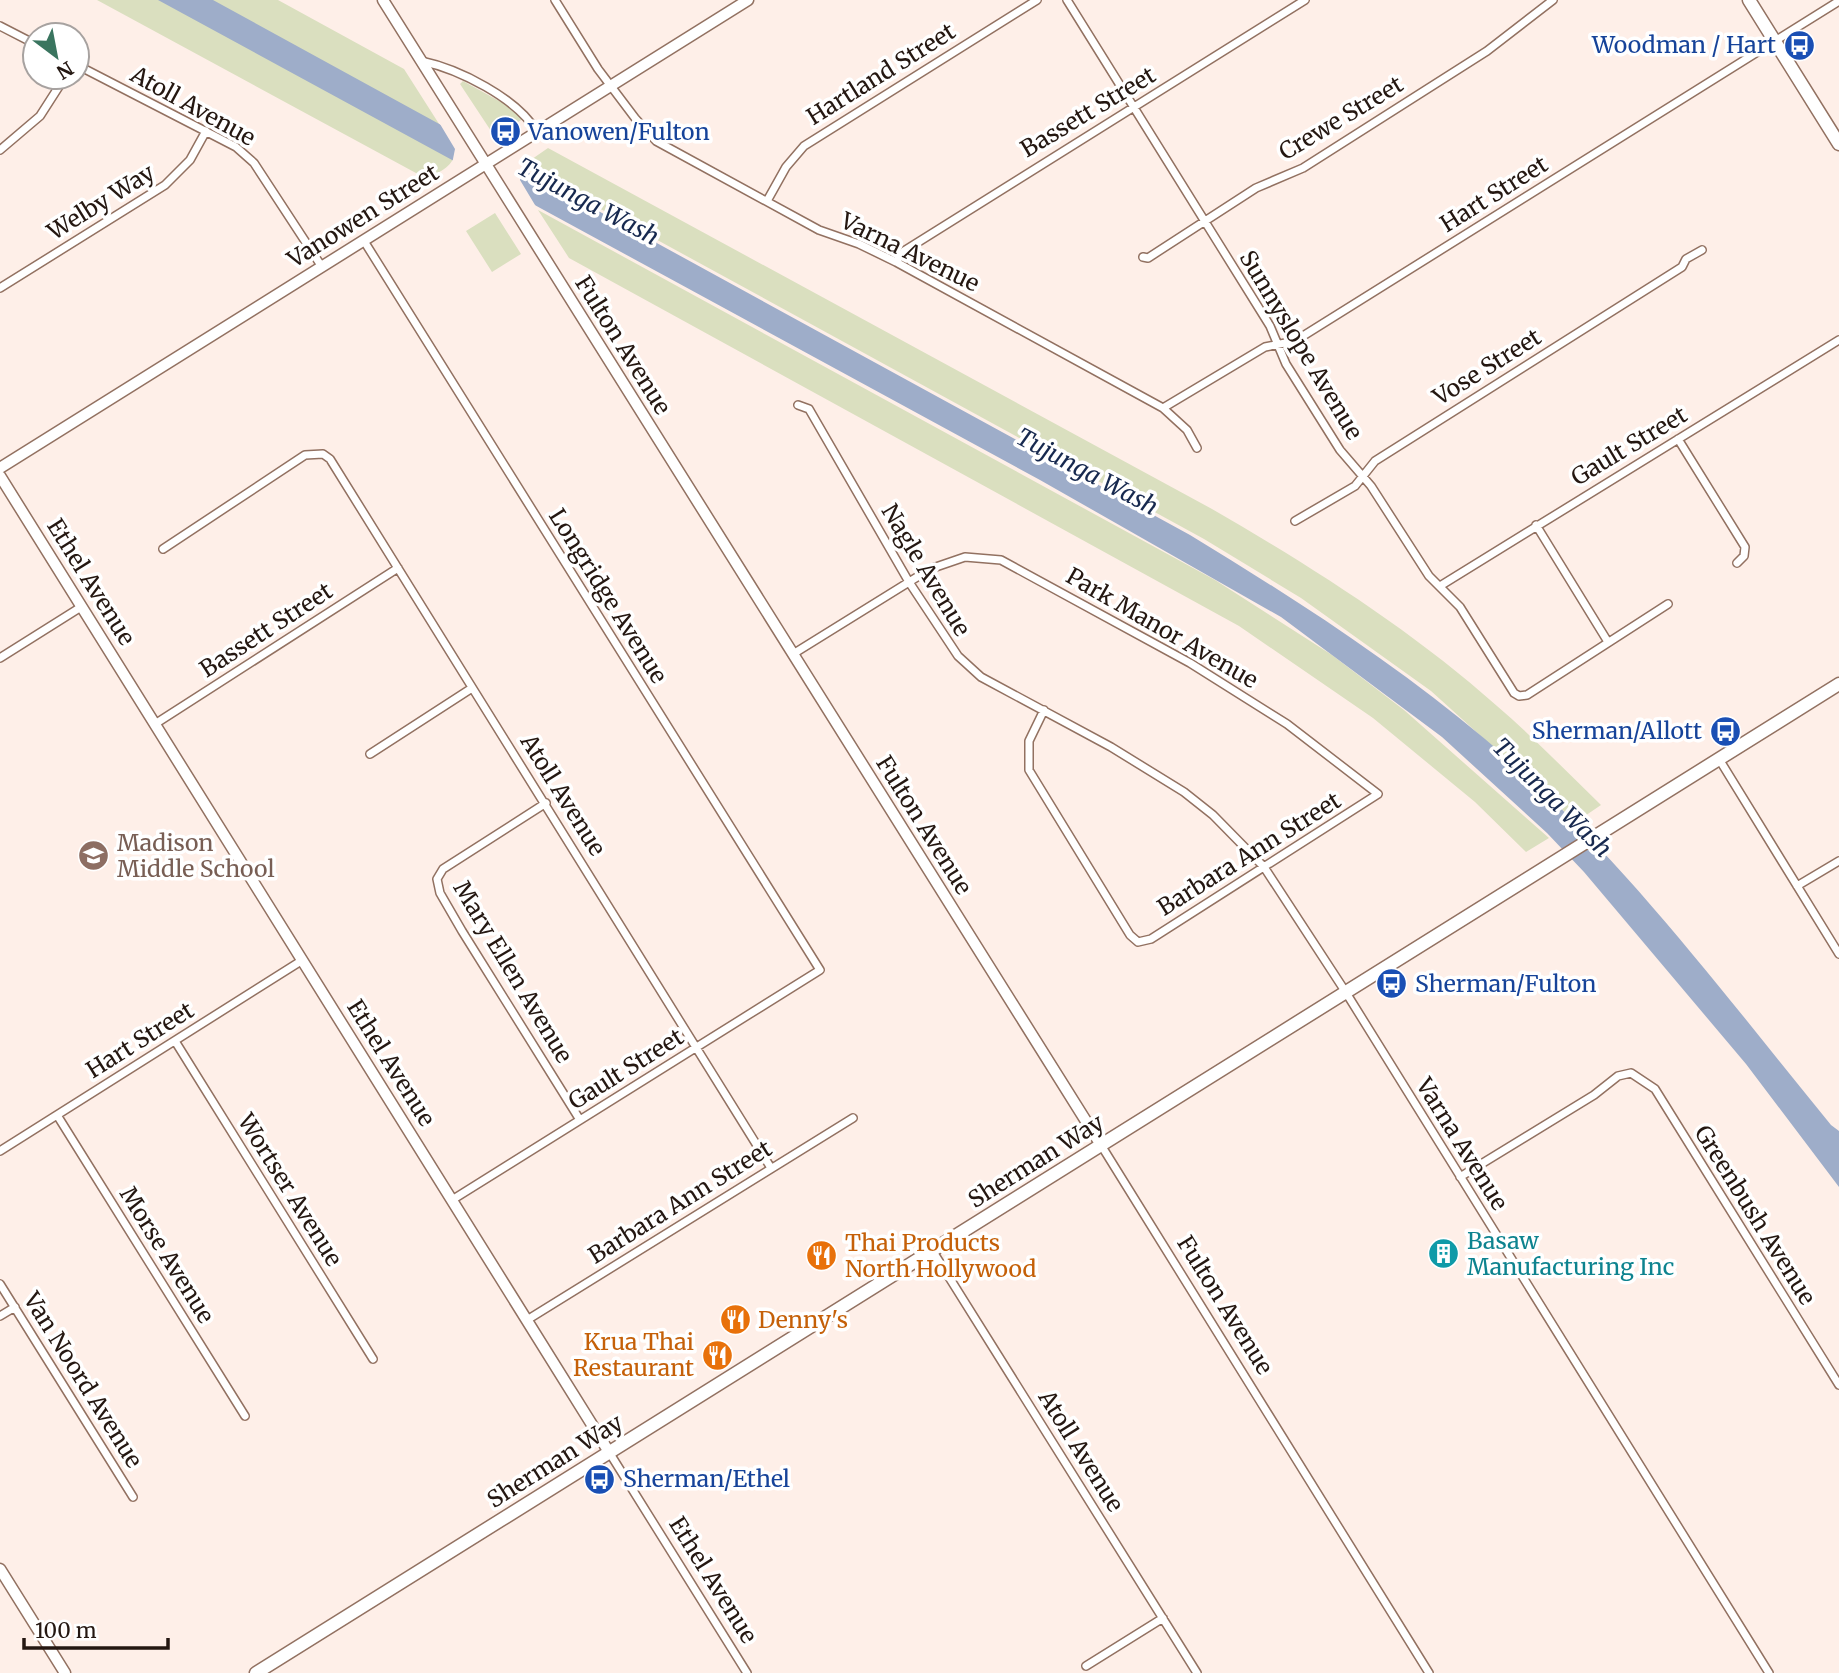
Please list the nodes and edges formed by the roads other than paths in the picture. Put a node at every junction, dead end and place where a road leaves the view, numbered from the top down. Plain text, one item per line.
1 (383, 0) edge
2 (555, 0) edge
3 (748, 0) edge
4 (1037, 0) edge
5 (1067, 0) edge
6 (1306, 0) edge
7 (1553, 0) edge
8 (1749, 0) edge
9 (1839, 1) edge
10 (729, 5) edge
11 (0, 26) edge
12 (21, 37) edge
13 (1775, 42) junction
14 (421, 61) junction
15 (91, 72) edge
16 (611, 86) junction
17 (56, 91) edge
18 (1132, 108) junction
19 (206, 131) junction
20 (537, 132) junction
21 (1839, 144) edge
22 (0, 150) edge
23 (486, 164) junction
24 (767, 201) junction
25 (1203, 223) junction
26 (364, 242) junction
27 (1702, 250) dead end
28 (1143, 257) dead end
29 (896, 262) junction
30 (322, 267) junction
31 (0, 288) edge
32 (1839, 340) edge
33 (1279, 346) junction
34 (798, 405) dead end
35 (1164, 408) junction
36 (1678, 439) junction
37 (1197, 448) dead end
38 (0, 468) edge
39 (0, 476) edge
40 (1363, 476) junction
41 (1296, 520) dead end
42 (1536, 525) junction
43 (163, 549) dead end
44 (1737, 563) dead end
45 (398, 568) junction
46 (909, 582) junction
47 (1440, 586) junction
48 (1668, 604) dead end
49 (81, 607) junction
50 (1608, 642) junction
51 (793, 654) junction
52 (0, 658) edge
53 (1839, 684) edge
54 (472, 688) junction
55 (1044, 710) junction
56 (155, 724) junction
57 (370, 754) dead end
58 (1719, 759) junction
59 (1378, 794) joint
60 (546, 803) junction
61 (1839, 861) edge
62 (1264, 867) junction
63 (1797, 887) junction
64 (1839, 954) edge
65 (301, 961) junction
66 (820, 970) joint
67 (1346, 991) junction
68 (175, 1041) junction
69 (698, 1048) junction
70 (57, 1115) junction
71 (853, 1118) dead end
72 (580, 1120) junction
73 (1101, 1145) junction
74 (0, 1150) edge
75 (771, 1168) junction
76 (1461, 1177) junction
77 (452, 1200) junction
78 (932, 1250) junction
79 (0, 1284) edge
80 (15, 1307) junction
81 (0, 1316) edge
82 (527, 1320) junction
83 (373, 1359) dead end
84 (1839, 1385) edge
85 (245, 1416) dead end
86 (609, 1452) junction
87 (133, 1497) dead end
88 (0, 1569) edge
89 (1163, 1618) junction
90 (1086, 1666) dead end
91 (65, 1673) edge
92 (256, 1673) edge
93 (747, 1673) edge
94 (1197, 1673) edge
95 (1429, 1673) edge
96 (1769, 1673) edge

1 - 14 street, Fulton Avenue
2 - 16 street
3 - 10 street, Vanowen Street
4 - 24 street, Hartland Street
5 - 18 street, Sunnyslope Avenue
6 - 18 street, Bassett Street
7 - 25 street, Crewe Street
8 - 13 main road
9 - 13 street, Hart Street
10 - 16 street, Vanowen Street
11 - 12 street
13 - 21 main road
13 - 33 street, Hart Street
14 - 20 street
14 - 23 street, Fulton Avenue
15 - 19 street, Atoll Avenue
16 - 20 street, Vanowen Street
16 - 24 street, Varna Avenue
17 - 22 street
18 - 25 street, Sunnyslope Avenue
18 - 29 street, Bassett Street
19 - 30 street, Atoll Avenue
19 - 31 street, Welby Way
20 - 23 street, Vanowen Street
23 - 26 street, Vanowen Street
23 - 51 street, Fulton Avenue
24 - 29 street, Varna Avenue
25 - 28 street, Crewe Street
25 - 33 street, Sunnyslope Avenue
26 - 30 street, Vanowen Street
26 - 66 street, Longridge Avenue
27 - 40 street, Vose Street
29 - 35 street, Varna Avenue
30 - 38 street, Vanowen Street
32 - 36 street, Gault Street
33 - 35 street, Hart Street
33 - 40 street, Sunnyslope Avenue
34 - 46 street, Nagle Avenue
35 - 37 street, Varna Avenue
36 - 42 street, Gault Street
36 - 44 street
39 - 49 street, Ethel Avenue
40 - 41 street, Vose Street
40 - 47 street, Sunnyslope Avenue
42 - 47 street, Gault Street
42 - 50 street
43 - 45 street, Atoll Avenue
45 - 54 street, Atoll Avenue
45 - 56 street, Bassett Street
46 - 51 street
46 - 55 street, Nagle Avenue
46 - 59 street, Park Manor Avenue
47 - 50 street, Sunnyslope Avenue
48 - 50 street
49 - 52 street
49 - 56 street, Ethel Avenue
51 - 73 street, Fulton Avenue
53 - 58 main road, Sherman Way
54 - 57 street
54 - 60 street, Atoll Avenue
55 - 62 street, Varna Avenue
55 - 62 street, Barbara Ann Street
56 - 65 street, Ethel Avenue
58 - 63 street
58 - 67 main road, Sherman Way
59 - 62 street, Barbara Ann Street
60 - 69 street, Atoll Avenue
60 - 72 street, Mary Ellen Avenue
61 - 63 street
62 - 67 street, Varna Avenue
63 - 64 street
65 - 68 street, Hart Street
65 - 77 street, Ethel Avenue
66 - 69 street, Gault Street
67 - 73 main road, Sherman Way
67 - 76 street, Varna Avenue
68 - 70 street, Hart Street
68 - 83 street, Wortser Avenue
69 - 72 street, Gault Street
69 - 75 street, Atoll Avenue
70 - 74 street, Hart Street
70 - 85 street, Morse Avenue
71 - 75 street, Barbara Ann Street
72 - 77 street, Gault Street
73 - 78 main road, Sherman Way
73 - 95 street, Fulton Avenue
75 - 82 street, Barbara Ann Street
76 - 84 street, Greenbush Avenue
76 - 96 street, Varna Avenue
77 - 82 street, Ethel Avenue
78 - 86 main road, Sherman Way
78 - 89 street, Atoll Avenue
79 - 80 street, Van Noord Avenue
80 - 81 street
80 - 87 street, Van Noord Avenue
82 - 86 street, Ethel Avenue
86 - 92 main road, Sherman Way
86 - 93 street, Ethel Avenue
88 - 91 street
89 - 90 street
89 - 94 street, Atoll Avenue

